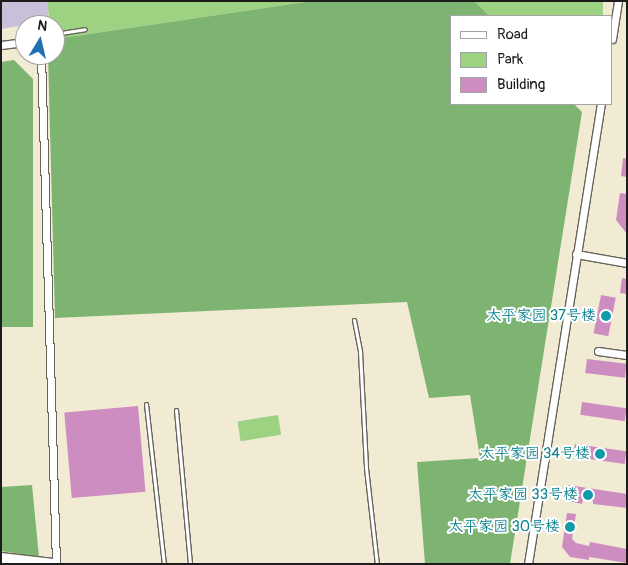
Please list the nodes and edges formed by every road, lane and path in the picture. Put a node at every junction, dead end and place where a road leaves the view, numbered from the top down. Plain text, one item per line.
1 (618, 1) edge
2 (85, 29) dead end
3 (65, 32) edge
4 (613, 33) edge
5 (15, 43) edge
6 (1, 45) edge
7 (41, 65) edge
8 (601, 105) edge
9 (576, 254) junction
10 (627, 263) edge
11 (354, 320) dead end
12 (598, 350) dead end
13 (627, 355) edge
14 (146, 404) dead end
15 (176, 410) dead end
16 (1, 558) edge
17 (54, 564) edge
18 (164, 564) edge
19 (190, 564) edge
20 (377, 564) edge
21 (528, 564) edge

1 - 4 street
2 - 3 lane
5 - 6 street
7 - 17 street
8 - 9 street
9 - 10 street
9 - 21 street
11 - 20 lane
12 - 13 street
14 - 18 lane
15 - 19 lane
16 - 17 main road

